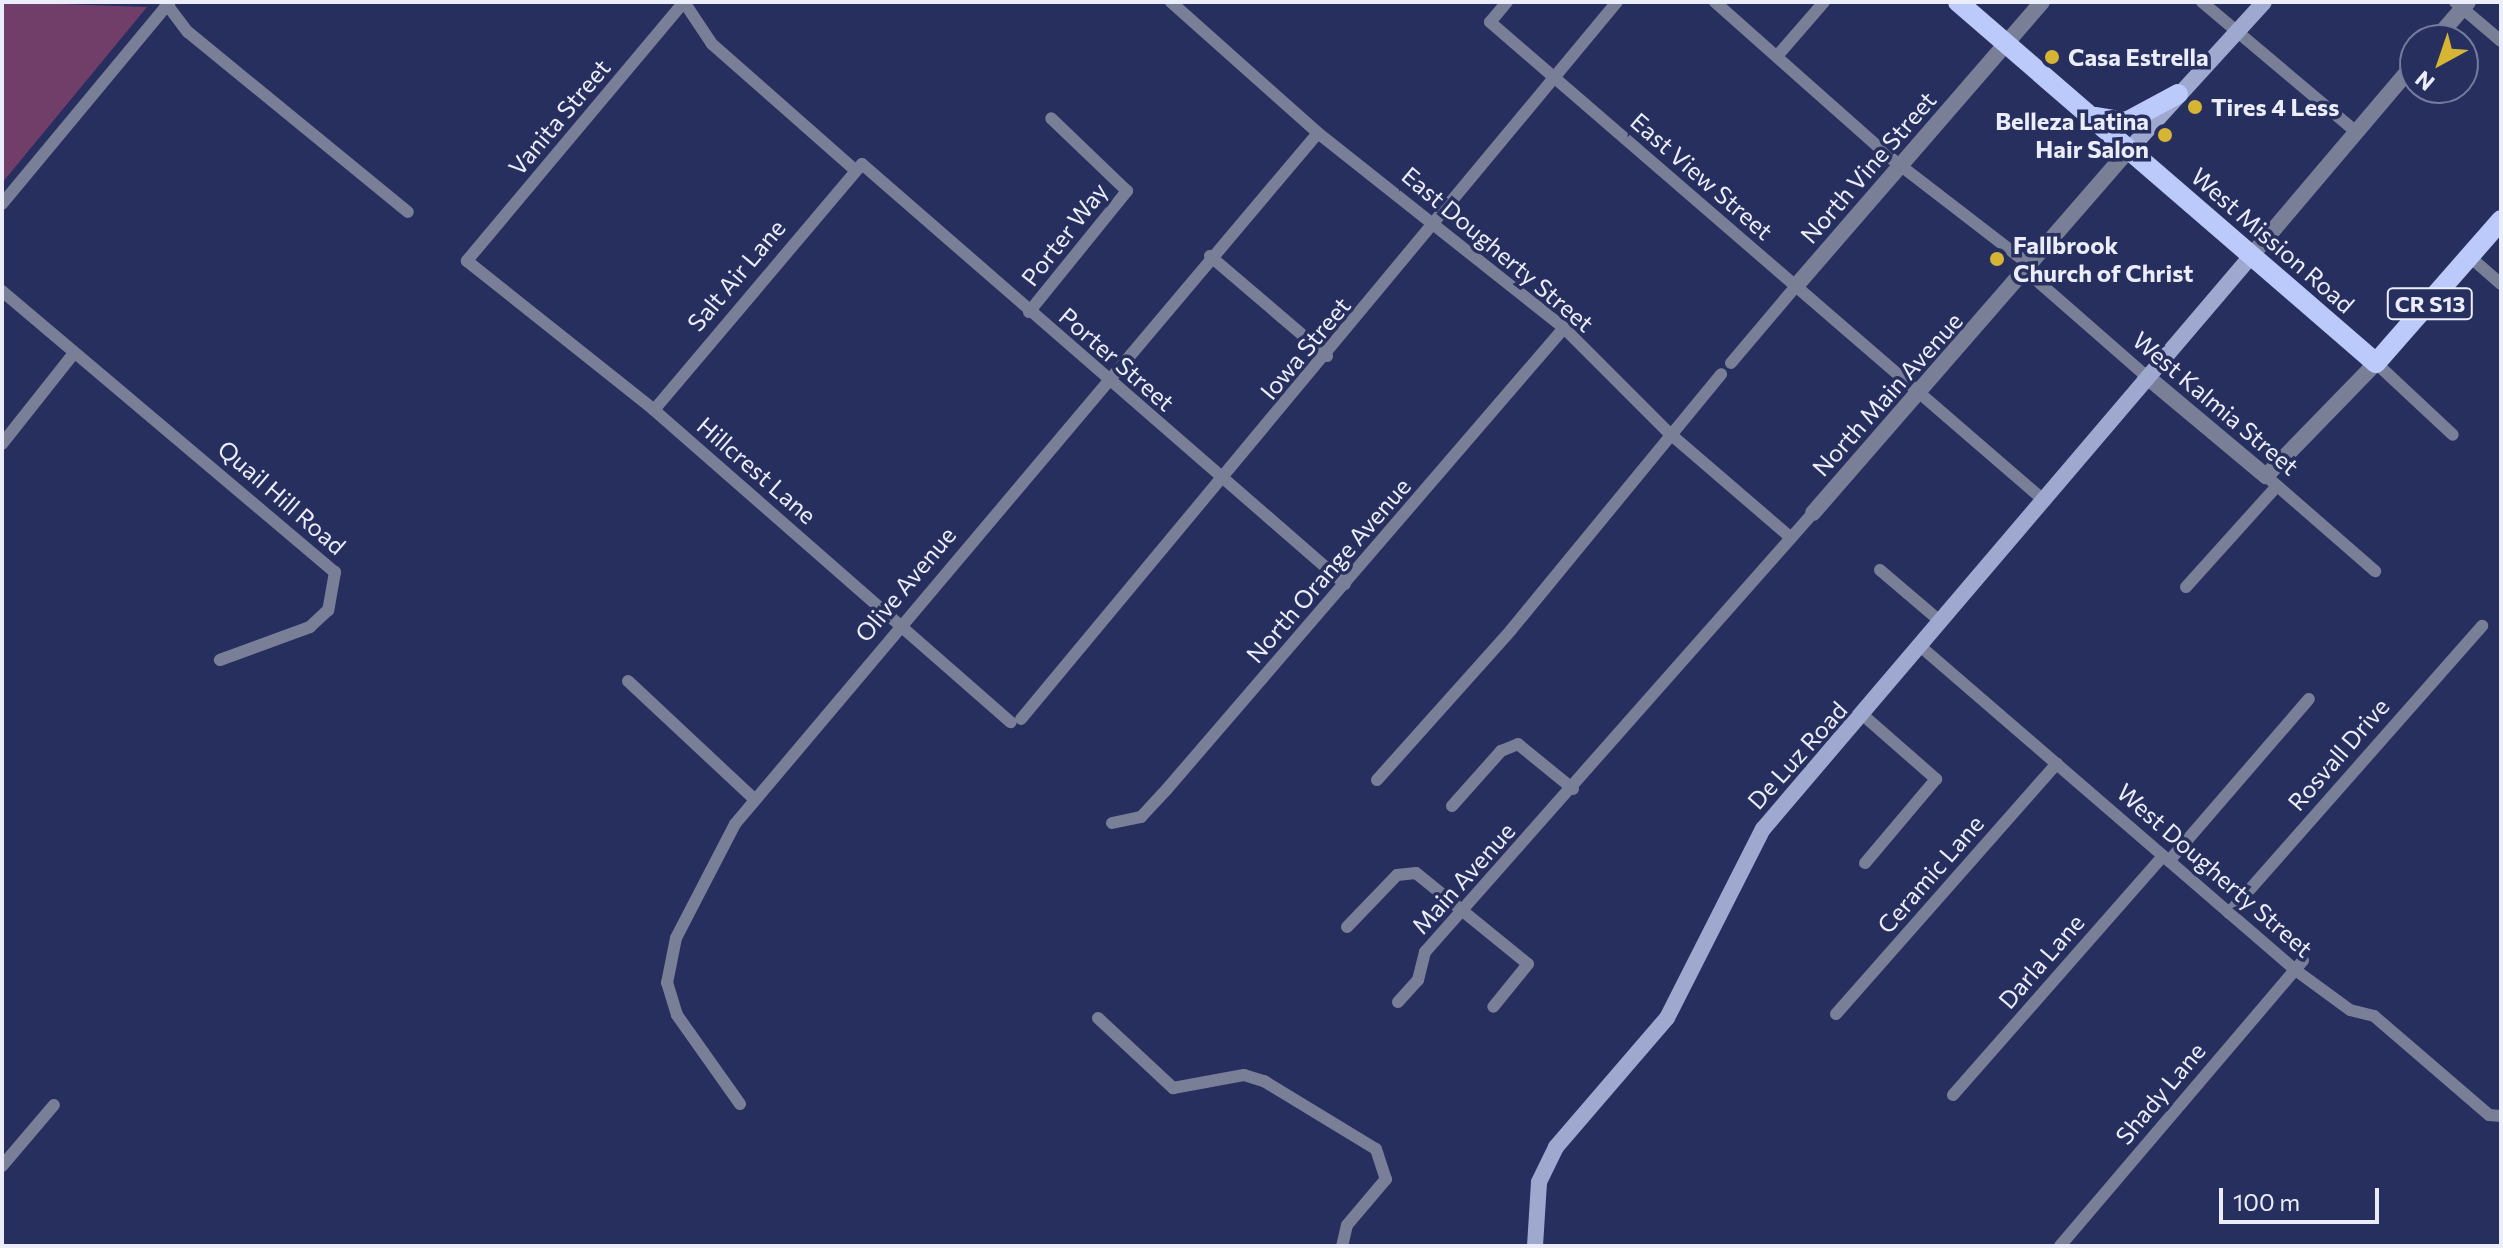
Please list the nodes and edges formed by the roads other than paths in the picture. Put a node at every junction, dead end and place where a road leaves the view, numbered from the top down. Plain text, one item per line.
1 (1171, 2) edge
2 (1192, 2) edge
3 (1507, 2) edge
4 (1617, 2) edge
5 (1715, 2) edge
6 (1824, 2) edge
7 (1958, 2) edge
8 (2042, 2) edge
9 (2202, 2) edge
10 (2250, 2) edge
11 (2264, 2) edge
12 (167, 3) edge
13 (681, 3) edge
14 (2462, 4) edge
15 (1182, 13) junction
16 (2447, 24) edge
17 (2234, 29) junction
18 (2501, 41) edge
19 (2006, 43) junction
20 (1778, 55) junction
21 (1553, 76) junction
22 (2399, 81) edge
23 (2178, 94) junction
24 (2089, 115) junction
25 (1051, 118) dead end
26 (2355, 131) junction
27 (1318, 133) junction
28 (2129, 150) junction
29 (1903, 164) junction
30 (859, 167) junction
31 (2, 204) edge
32 (408, 212) dead end
33 (2501, 220) edge
34 (1435, 221) junction
35 (2252, 255) junction
36 (1210, 256) junction
37 (2470, 257) junction
38 (467, 261) joint
39 (2029, 269) junction
40 (2501, 284) edge
41 (1796, 286) junction
42 (2, 291) edge
43 (1029, 312) junction
44 (1564, 328) junction
45 (74, 353) junction
46 (1327, 356) junction
47 (1731, 363) dead end
48 (2376, 363) junction
49 (1721, 374) dead end
50 (2145, 375) junction
51 (1105, 378) junction
52 (1922, 394) junction
53 (654, 410) junction
54 (1668, 432) junction
55 (2453, 435) dead end
56 (2, 444) edge
57 (1224, 480) junction
58 (2272, 481) junction
59 (2041, 498) junction
60 (1813, 513) joint
61 (1790, 537) junction
62 (1880, 570) dead end
63 (2375, 571) dead end
64 (1345, 584) junction
65 (2186, 587) dead end
66 (1940, 621) junction
67 (901, 624) junction
68 (2482, 626) dead end
69 (1920, 646) junction
70 (220, 660) dead end
71 (628, 681) dead end
72 (2309, 699) dead end
73 (1864, 716) junction
74 (1016, 721) joint
75 (2057, 763) junction
76 (1377, 780) dead end
77 (1573, 789) junction
78 (754, 799) junction
79 (1452, 806) dead end
80 (1112, 823) dead end
81 (2166, 859) junction
82 (1865, 863) dead end
83 (1463, 911) junction
84 (2229, 913) junction
85 (1347, 927) dead end
86 (2299, 965) junction
87 (1398, 1002) dead end
88 (1493, 1007) dead end
89 (1836, 1014) dead end
90 (1098, 1018) dead end
91 (1953, 1095) dead end
92 (740, 1104) dead end
93 (54, 1105) dead end
94 (2495, 1115) edge
95 (2, 1166) edge
96 (1342, 1246) edge
97 (1535, 1246) edge
98 (2060, 1246) edge

1 - 15 street, East Dougherty Street
2 - 15 street
3 - 21 street, East View Street
4 - 21 street, Iowa Street
5 - 20 street, West Kalmia Street
6 - 20 street
7 - 19 main road, West Mission Road
8 - 19 street, North Vine Street
9 - 17 street
10 - 17 main road, North Main Avenue
11 - 17 main road, North Main Avenue
12 - 31 street
12 - 32 street
13 - 30 street, Porter Street
13 - 38 street, Vanita Street
14 - 16 street
14 - 18 street
15 - 27 street, East Dougherty Street
17 - 23 main road, North Main Avenue
17 - 26 street
19 - 24 main road, West Mission Road
19 - 29 street, North Vine Street
20 - 29 street, West Kalmia Street
21 - 34 street, Iowa Street
21 - 41 street, East View Street
22 - 26 street
23 - 24 main road
23 - 28 main road, North Main Avenue
24 - 28 main road, West Mission Road
25 - 43 street, Porter Way
26 - 35 street
27 - 34 street, East Dougherty Street
27 - 36 street, Olive Avenue
28 - 35 main road, West Mission Road
28 - 39 street, North Main Avenue
29 - 39 street, West Kalmia Street
29 - 41 street, North Vine Street
30 - 43 street, Porter Street
30 - 53 street, Salt Air Lane
33 - 37 main road, CR S13
34 - 44 street, East Dougherty Street
34 - 46 street, Iowa Street
35 - 48 main road, West Mission Road
35 - 50 main road, De Luz Road
36 - 46 street
36 - 51 street, Olive Avenue
37 - 40 street
37 - 48 main road, CR S13
38 - 53 street, Hillcrest Lane
39 - 50 street, West Kalmia Street
39 - 52 street, North Main Avenue
41 - 47 street, North Vine Street
41 - 52 street, East View Street
42 - 45 street, Quail Hill Road
43 - 51 street, Porter Street
44 - 54 street, East Dougherty Street
44 - 64 street, North Orange Avenue
45 - 56 street
45 - 70 street, Quail Hill Road
46 - 57 street, Iowa Street
48 - 55 street, West Mission Road
48 - 58 street
49 - 54 street
50 - 58 street, West Kalmia Street
50 - 59 main road, De Luz Road
51 - 57 street, Porter Street
51 - 67 street, Olive Avenue
52 - 59 street, East View Street
52 - 60 street, North Main Avenue
53 - 67 street, Hillcrest Lane
54 - 61 street, East Dougherty Street
54 - 76 street
57 - 64 street, Porter Street
57 - 74 street, Iowa Street
58 - 63 street, West Kalmia Street
58 - 65 street
59 - 66 main road, De Luz Road
60 - 61 street, North Main Avenue
61 - 77 street, North Main Avenue
62 - 66 street
64 - 80 street, North Orange Avenue
66 - 69 main road, De Luz Road
67 - 74 street, Hillcrest Lane
67 - 78 street, Olive Avenue
68 - 84 street, Rosvall Drive
69 - 73 main road, De Luz Road
69 - 75 street, West Dougherty Street
71 - 78 street
72 - 81 street, Darla Lane
73 - 82 street
73 - 97 main road, De Luz Road
75 - 81 street, West Dougherty Street
75 - 89 street, Ceramic Lane
77 - 79 street
77 - 83 street, Main Avenue
78 - 92 street, Olive Avenue
81 - 84 street, West Dougherty Street
81 - 91 street, Darla Lane
83 - 85 street
83 - 87 street, Main Avenue
83 - 88 street
84 - 86 street, West Dougherty Street
86 - 94 street, West Dougherty Street
86 - 98 street, Shady Lane
90 - 96 street
93 - 95 street

